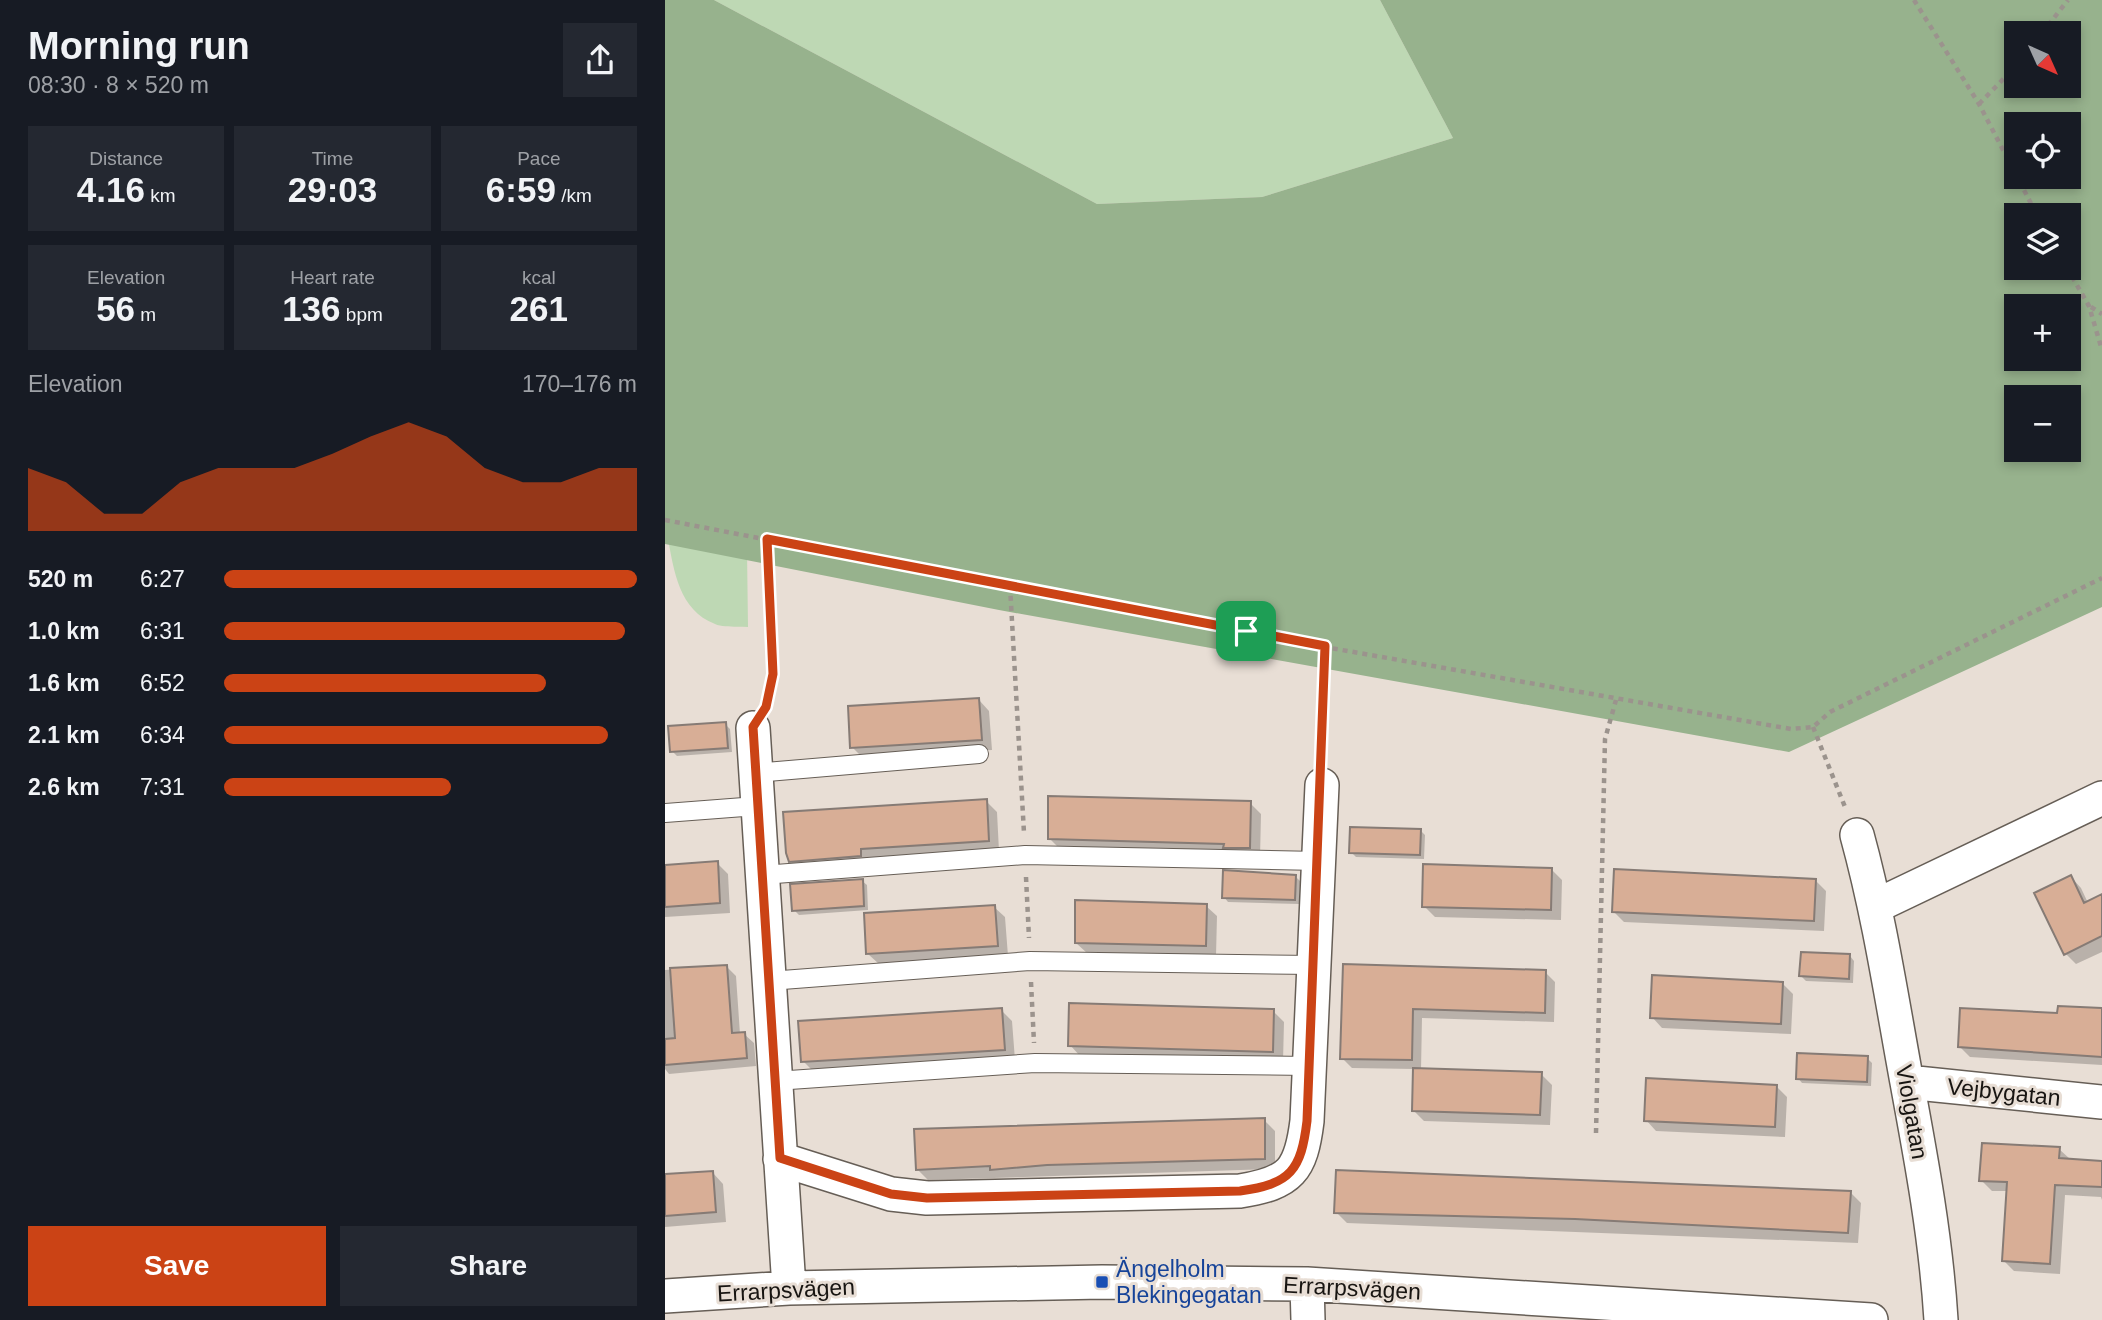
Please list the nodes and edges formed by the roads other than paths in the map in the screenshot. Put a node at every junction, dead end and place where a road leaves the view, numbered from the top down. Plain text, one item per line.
1 (753, 727) road end
2 (979, 754) dead end
3 (755, 773) junction
4 (1322, 785) road end
5 (2102, 797) edge
6 (757, 806) junction
7 (665, 813) edge
8 (1857, 835) road end
9 (1319, 861) junction
10 (762, 875) junction
11 (1876, 906) junction
12 (1314, 965) junction
13 (769, 981) junction
14 (1310, 1066) junction
15 (775, 1081) junction
16 (1907, 1082) junction
17 (2102, 1102) edge
18 (780, 1158) junction
19 (1307, 1284) junction
20 (789, 1288) junction
21 (665, 1296) edge
22 (1308, 1320) edge
23 (1871, 1320) edge
24 (1941, 1320) edge

1 - 3 street
2 - 3 lane
3 - 6 street
4 - 9 street
5 - 11 street
6 - 7 lane
6 - 10 street
8 - 11 street, Violgatan
9 - 10 lane
9 - 12 street
10 - 13 street
11 - 16 street, Violgatan
12 - 13 lane
12 - 14 street
13 - 15 street
14 - 15 lane
14 - 18 street
15 - 18 street
16 - 17 street, Vejbygatan
16 - 24 street, Violgatan
18 - 20 street
19 - 20 street, Errarpsvägen
19 - 22 street
19 - 23 street, Errarpsvägen
20 - 21 street, Errarpsvägen

